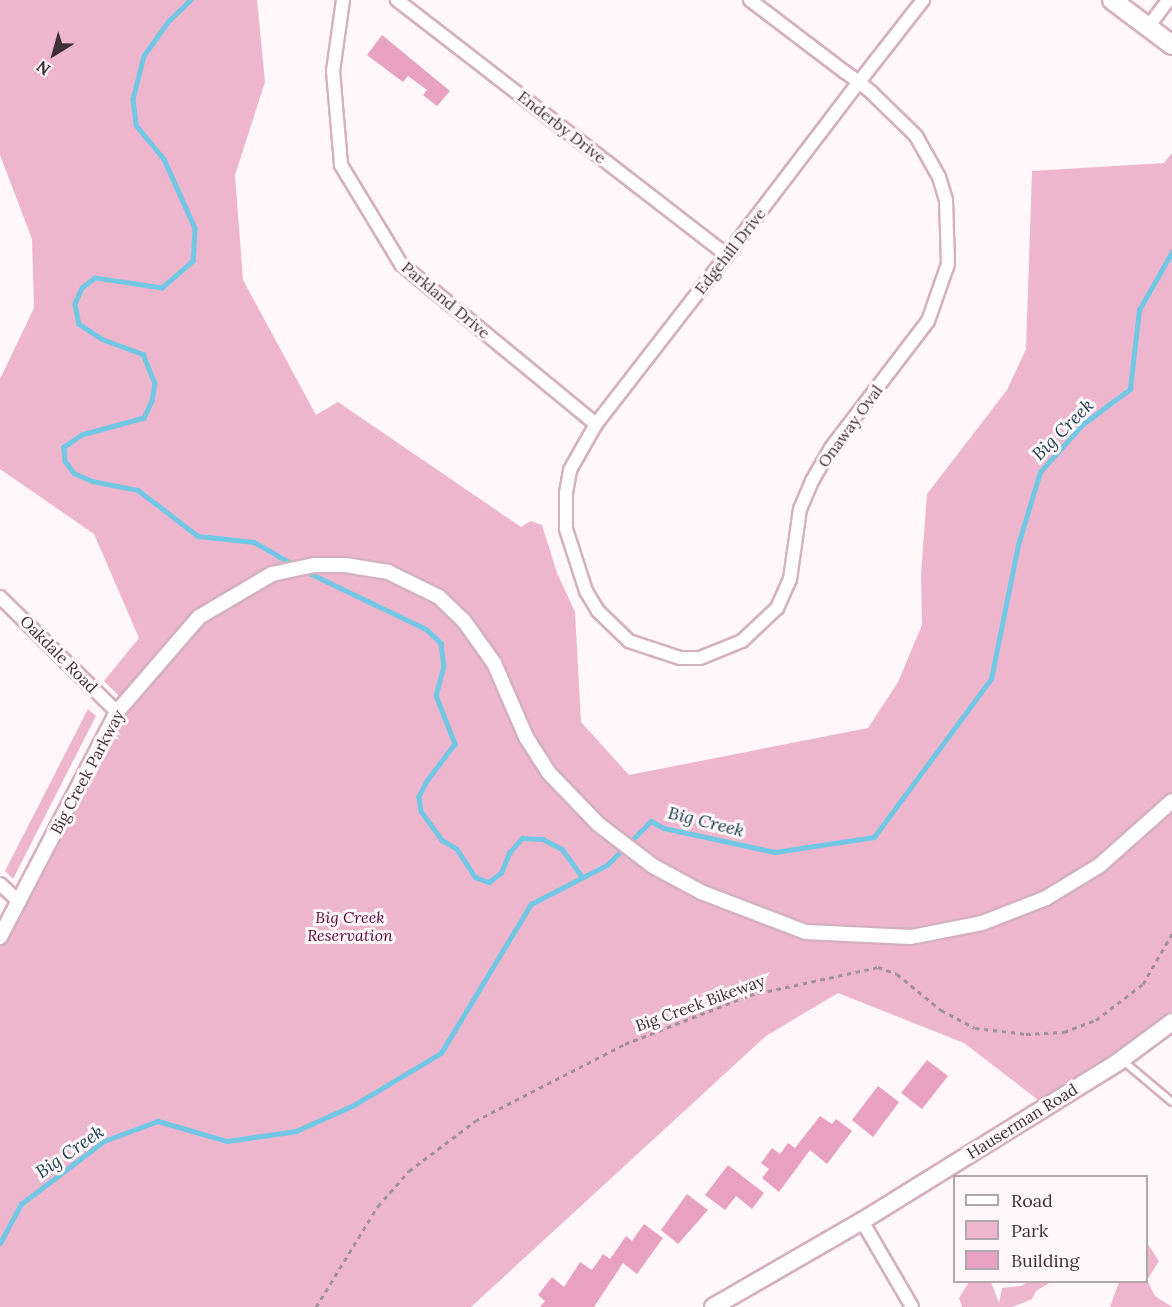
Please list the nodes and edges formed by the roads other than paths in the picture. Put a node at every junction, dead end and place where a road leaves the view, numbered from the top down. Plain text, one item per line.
1 (343, 0) edge
2 (397, 0) edge
3 (750, 0) edge
4 (923, 0) edge
5 (1112, 0) edge
6 (1168, 0) edge
7 (1148, 27) junction
8 (1172, 45) edge
9 (859, 82) junction
10 (727, 255) junction
11 (596, 424) junction
12 (565, 515) joint
13 (0, 597) edge
14 (117, 712) junction
15 (1172, 801) edge
16 (0, 884) edge
17 (19, 902) junction
18 (0, 937) edge
19 (1170, 1027) edge
20 (1122, 1059) junction
21 (1172, 1102) edge
22 (862, 1221) junction
23 (713, 1307) edge
24 (912, 1307) edge

1 - 11 street, Parkland Drive
2 - 10 street, Enderby Drive
3 - 9 street, Onaway Oval
4 - 9 street, Edgehill Drive
5 - 7 main road
6 - 7 street
7 - 8 main road
9 - 10 street, Edgehill Drive
9 - 12 street, Onaway Oval
10 - 11 street, Edgehill Drive
11 - 12 street, Edgehill Drive
13 - 14 street, Oakdale Road
14 - 15 street, Big Creek Parkway
14 - 17 street, Big Creek Parkway
16 - 17 street
17 - 18 street, Big Creek Parkway
19 - 20 main road, Hauserman Road
20 - 21 lane
20 - 22 main road, Hauserman Road
22 - 23 main road, Hauserman Road
22 - 24 street

